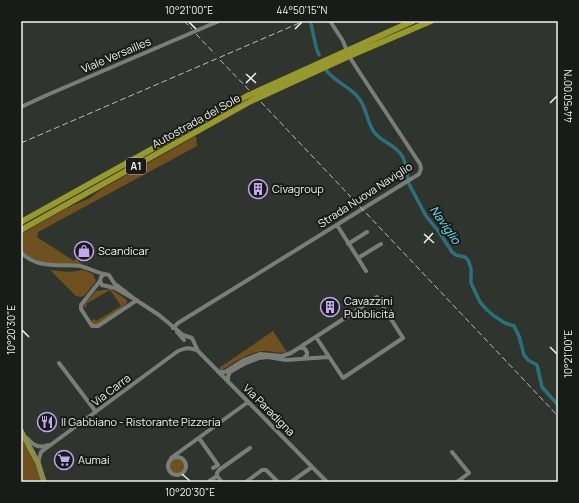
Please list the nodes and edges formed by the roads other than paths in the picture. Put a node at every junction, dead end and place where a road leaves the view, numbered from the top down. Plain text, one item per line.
1 (219, 21) edge
2 (330, 21) edge
3 (413, 21) edge
4 (430, 21) edge
5 (353, 51) junction
6 (249, 99) junction
7 (21, 107) edge
8 (21, 222) edge
9 (337, 225) junction
10 (21, 230) edge
11 (368, 232) dead end
12 (348, 244) junction
13 (381, 244) dead end
14 (21, 252) edge
15 (358, 258) junction
16 (86, 268) junction
17 (366, 271) dead end
18 (104, 274) junction
19 (100, 280) junction
20 (112, 280) junction
21 (108, 286) junction
22 (137, 300) junction
23 (190, 316) junction
24 (172, 326) junction
25 (179, 331) junction
26 (316, 337) junction
27 (185, 340) junction
28 (190, 346) junction
29 (301, 348) junction
30 (178, 351) junction
31 (329, 357) junction
32 (304, 359) junction
33 (59, 363) dead end
34 (217, 371) junction
35 (230, 384) junction
36 (248, 402) junction
37 (96, 412) junction
38 (21, 431) edge
39 (199, 438) junction
40 (54, 443) junction
41 (186, 447) junction
42 (250, 448) dead end
43 (452, 452) dead end
44 (171, 458) junction
45 (184, 460) junction
46 (38, 463) junction
47 (312, 467) junction
48 (213, 468) dead end
49 (217, 476) junction
50 (44, 482) edge
51 (208, 482) edge
52 (222, 482) edge
53 (246, 482) edge
54 (278, 482) edge
55 (291, 482) edge
56 (327, 482) edge
57 (457, 482) edge

1 - 7 street, Viale Versailles
2 - 9 street, Strada Nuova Naviglio
3 - 5 highway, Autostrada del Sole / A1
4 - 5 highway, Autostrada del Sole / A1
5 - 6 highway, Autostrada del Sole / A1
6 - 8 highway, Autostrada del Sole / A1
6 - 10 highway, Autostrada del Sole / A1
9 - 12 street
9 - 23 street, Strada Nuova Naviglio
11 - 12 street
12 - 15 street
13 - 15 street
14 - 16 street
15 - 17 street
16 - 18 street
16 - 19 street
18 - 19 street
18 - 20 street
19 - 21 street
19 - 22 street
20 - 21 street
20 - 22 street
21 - 22 street
22 - 24 street
23 - 24 street, Strada Nuova Naviglio
23 - 25 street, Strada Nuova Naviglio
24 - 25 street
24 - 27 street
25 - 27 street
26 - 29 street
26 - 31 street
26 - 31 street
27 - 28 street
27 - 28 street
27 - 30 street, Via Carra
28 - 30 street, Via Carra
28 - 34 street, Via Paradigna
29 - 32 street
29 - 34 street
30 - 37 street, Via Carra
31 - 32 street
32 - 35 street
33 - 37 street
34 - 35 street, Via Paradigna
35 - 36 street, Via Paradigna
36 - 39 street
36 - 47 street, Via Paradigna
37 - 40 street, Via Carra
38 - 40 street, Via Carra
38 - 46 main road
39 - 41 street
39 - 48 street
40 - 46 street, Via Carra
41 - 44 street
41 - 45 street
42 - 49 street
43 - 57 street
44 - 45 street
44 - 45 street
46 - 50 main road
47 - 55 street
47 - 56 street, Via Paradigna
49 - 51 street
49 - 52 street
53 - 54 street

